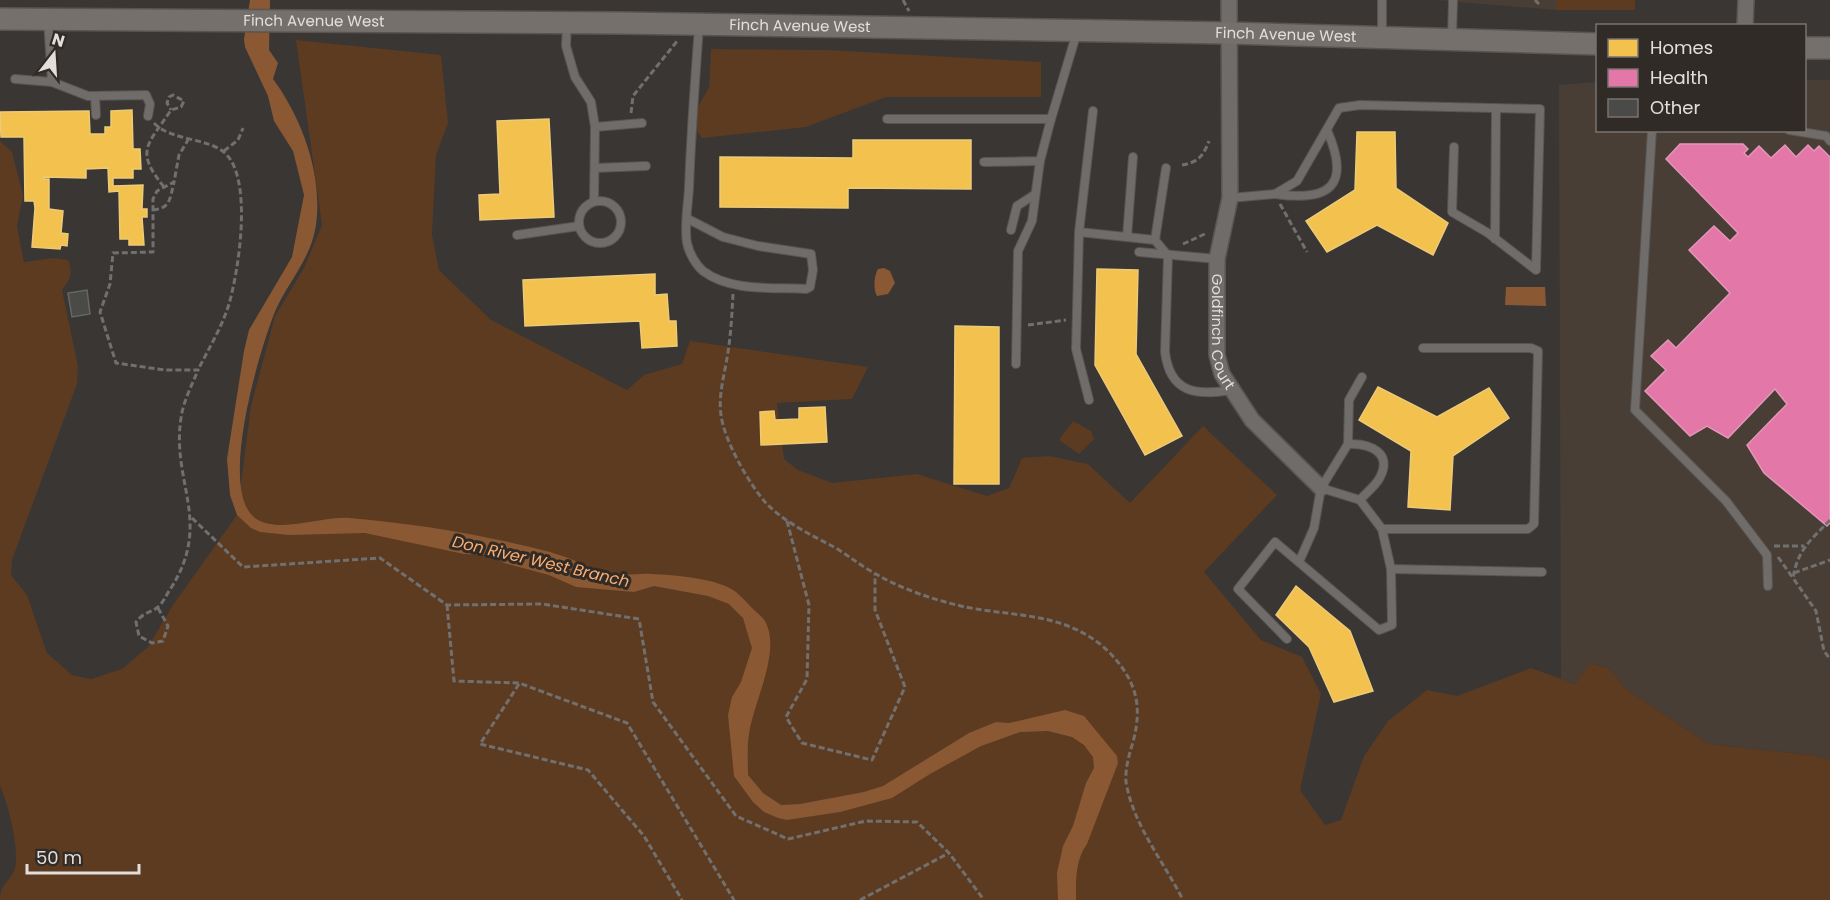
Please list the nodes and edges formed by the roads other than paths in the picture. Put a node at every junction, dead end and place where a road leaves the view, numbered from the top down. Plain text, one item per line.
1 (1228, 0) edge
2 (1382, 0) edge
3 (1453, 0) edge
4 (1746, 0) edge
5 (0, 19) edge
6 (48, 19) junction
7 (567, 23) junction
8 (1745, 24) edge
9 (695, 25) junction
10 (1077, 31) junction
11 (1229, 33) junction
12 (1382, 38) junction
13 (1452, 40) junction
14 (1596, 44) edge
15 (1806, 48) edge
16 (1830, 48) edge
17 (15, 79) dead end
18 (52, 82) junction
19 (95, 96) junction
20 (1496, 108) junction
21 (1093, 111) dead end
22 (96, 115) dead end
23 (148, 116) road end
24 (1051, 118) junction
25 (887, 119) dead end
26 (642, 123) dead end
27 (595, 127) junction
28 (1327, 130) junction
29 (1652, 132) edge
30 (1801, 132) edge
31 (1830, 141) edge
32 (1454, 147) dead end
33 (1133, 157) dead end
34 (1040, 161) junction
35 (984, 162) dead end
36 (646, 166) dead end
37 (595, 168) junction
38 (1166, 168) dead end
39 (1275, 194) junction
40 (1034, 195) junction
41 (1230, 198) junction
42 (594, 201) junction
43 (688, 219) junction
44 (579, 226) junction
45 (1011, 230) dead end
46 (1079, 232) junction
47 (517, 235) dead end
48 (1127, 237) junction
49 (1495, 239) junction
50 (1155, 240) junction
51 (1139, 252) dead end
52 (1168, 255) junction
53 (1217, 259) junction
54 (1423, 348) dead end
55 (1016, 364) dead end
56 (1362, 377) dead end
57 (1231, 390) junction
58 (1089, 400) dead end
59 (1348, 444) junction
60 (1321, 489) junction
61 (1360, 500) junction
62 (1382, 529) junction
63 (1299, 562) junction
64 (1391, 569) junction
65 (1542, 572) dead end
66 (1768, 586) dead end
67 (1287, 639) dead end

1 - 11 street, Goldfinch Court
2 - 12 lane
3 - 13 lane
4 - 8 street
5 - 6 main road, Finch Avenue West
6 - 7 main road, Finch Avenue West
6 - 18 lane
7 - 9 main road, Finch Avenue West
7 - 27 lane
9 - 10 main road, Finch Avenue West
9 - 43 lane
10 - 11 main road, Finch Avenue West
10 - 24 lane
11 - 12 main road, Finch Avenue West
11 - 41 street, Goldfinch Court
12 - 13 main road, Finch Avenue West
13 - 14 main road, Finch Avenue West
15 - 16 main road
17 - 18 lane
18 - 19 lane
19 - 22 lane
19 - 23 lane
20 - 28 lane
20 - 49 lane
20 - 49 lane
21 - 46 lane
24 - 25 lane
24 - 34 lane
26 - 27 lane
27 - 37 lane
28 - 39 lane
28 - 39 lane
29 - 66 lane
30 - 31 lane
32 - 49 lane
33 - 48 lane
34 - 35 lane
34 - 40 lane
36 - 37 lane
37 - 42 lane
38 - 50 lane
39 - 41 lane
40 - 45 lane
40 - 55 lane
41 - 53 street, Goldfinch Court
42 - 44 lane
42 - 44 lane
43 - 43 lane
44 - 47 lane
46 - 48 lane
46 - 58 lane
48 - 50 lane
50 - 52 lane
51 - 52 lane
52 - 53 lane
52 - 57 lane
53 - 57 street, Goldfinch Court
54 - 62 lane
56 - 59 lane
57 - 60 street, Goldfinch Court
59 - 60 lane
59 - 61 lane
60 - 61 lane
60 - 63 lane
61 - 62 lane
62 - 64 lane
63 - 64 lane
63 - 67 lane
64 - 65 lane

